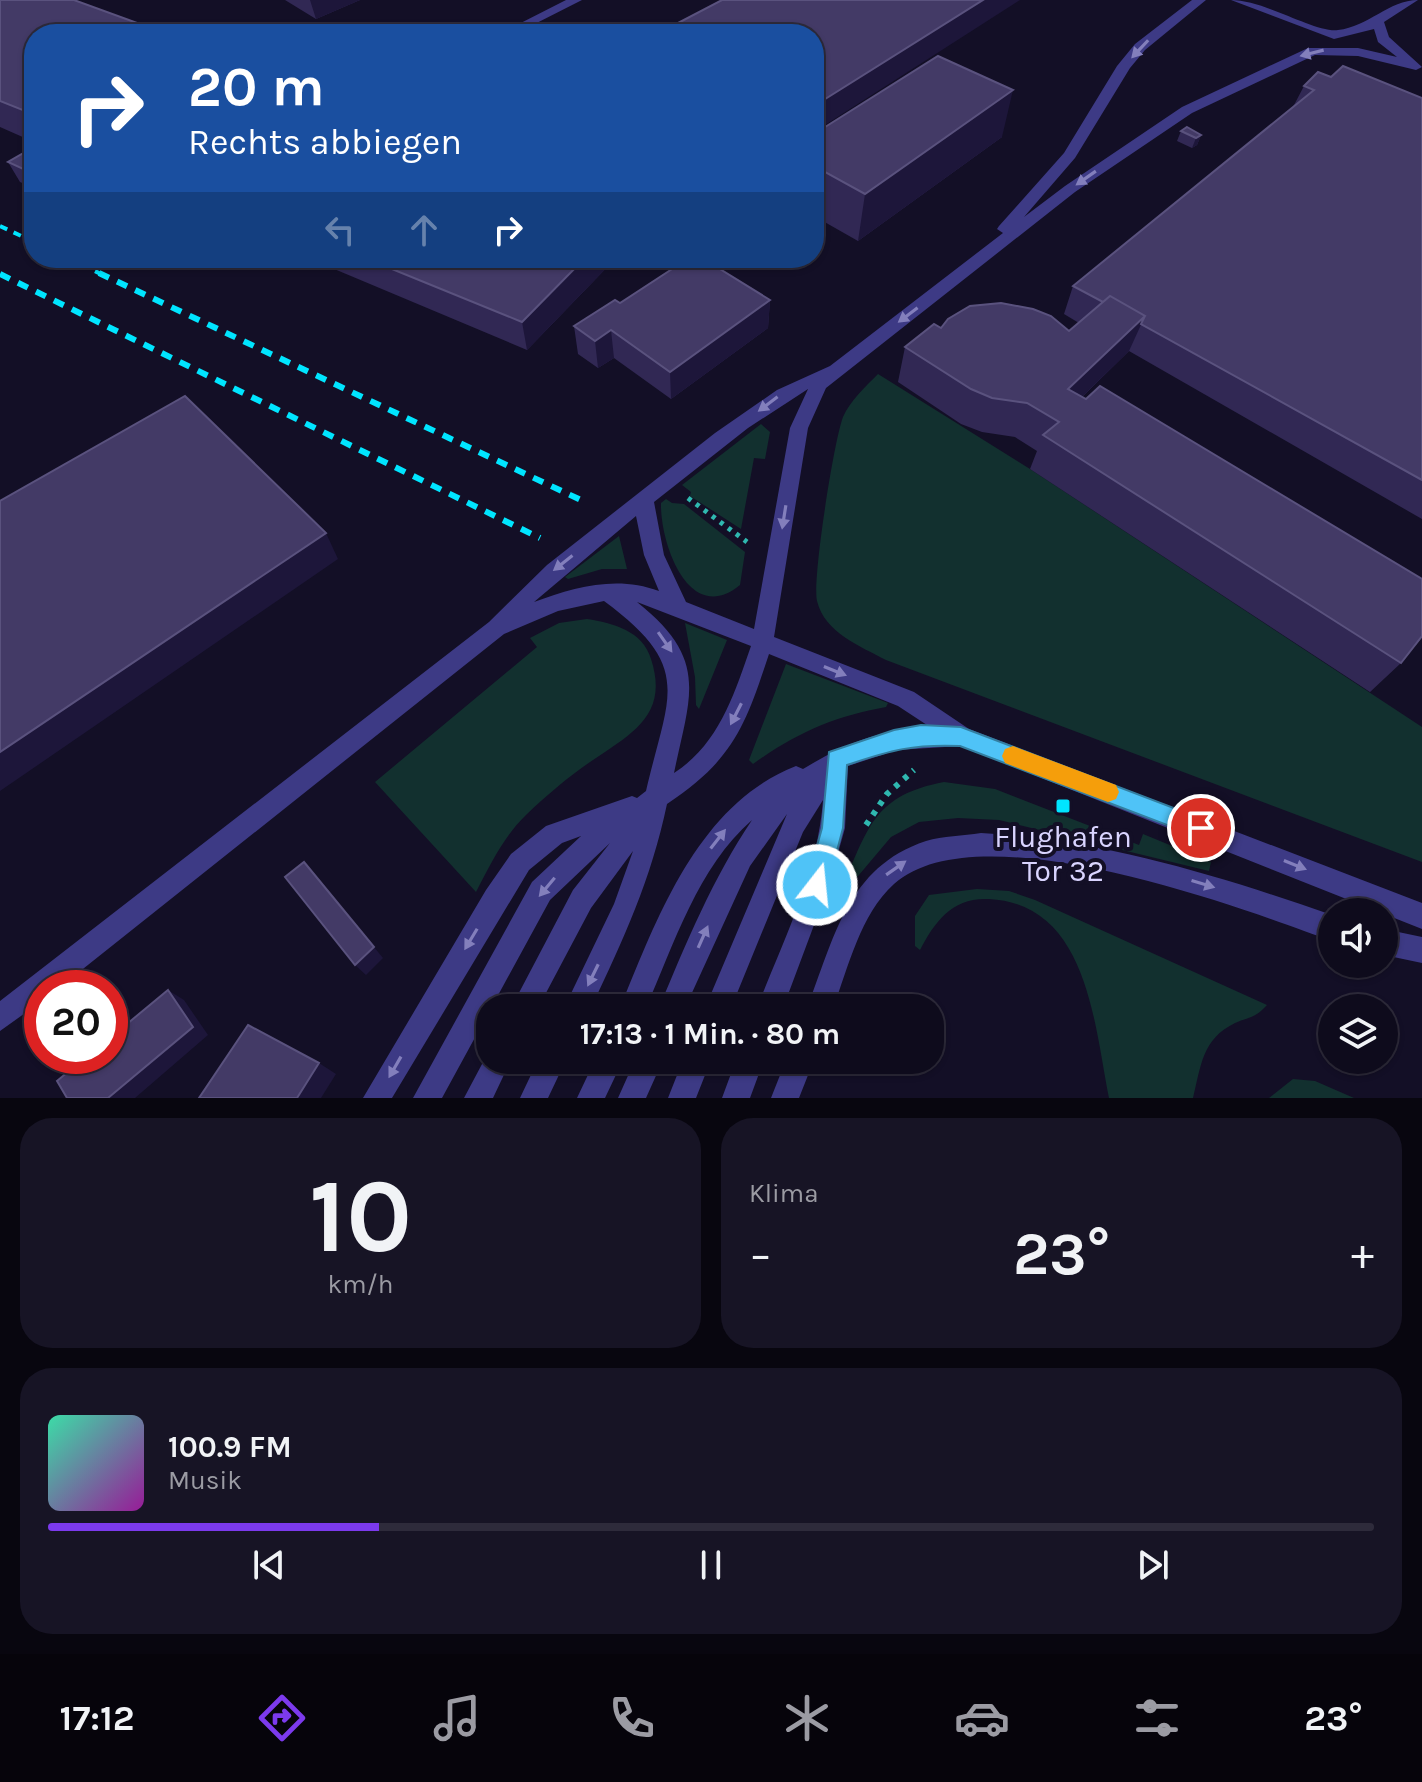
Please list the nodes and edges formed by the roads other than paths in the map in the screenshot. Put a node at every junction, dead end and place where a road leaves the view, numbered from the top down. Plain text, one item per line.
1 (576, 0) edge
2 (1200, 0) edge
3 (1237, 0) edge
4 (1412, 0) edge
5 (1378, 22) junction
6 (526, 24) edge
7 (1341, 34) junction
8 (1419, 67) edge
9 (970, 268) junction
10 (837, 368) junction
11 (644, 499) junction
12 (606, 591) junction
13 (678, 606) junction
14 (496, 628) junction
15 (763, 641) junction
16 (961, 736) junction
17 (837, 759) junction
18 (659, 798) junction
19 (1422, 916) edge
20 (1318, 923) edge
21 (1398, 945) edge
22 (1422, 950) edge
23 (531, 994) edge
24 (584, 994) edge
25 (639, 994) edge
26 (678, 994) edge
27 (724, 994) edge
28 (775, 994) edge
29 (826, 994) edge
30 (0, 1018) edge
31 (490, 1074) edge
32 (545, 1074) edge
33 (602, 1074) edge
34 (643, 1074) edge
35 (691, 1074) edge
36 (745, 1074) edge
37 (794, 1074) edge
38 (377, 1098) edge
39 (427, 1098) edge
40 (478, 1098) edge
41 (534, 1098) edge
42 (591, 1098) edge
43 (632, 1098) edge
44 (682, 1098) edge
45 (736, 1098) edge
46 (785, 1098) edge

1 - 6 lane
2 -> 9 lane
3 - 7 lane
4 - 5 lane
5 - 7 lane
5 - 8 lane
7 - 8 lane
8 -> 9 lane
9 -> 10 lane
10 -> 11 lane
10 -> 15 lane
11 - 13 lane
11 -> 14 lane
12 - 13 lane
12 - 14 lane
12 -> 18 lane
13 - 15 lane
14 - 30 lane
15 -> 16 lane
15 -> 18 lane
16 - 17 lane
16 -> 19 lane
25 -> 17 lane
26 -> 17 lane
17 - 27 lane
17 - 28 lane
18 - 23 lane
18 -> 24 lane
18 -> 38 lane
18 -> 39 lane
29 -> 20 lane
21 - 22 lane
31 - 40 lane
32 - 41 lane
33 - 42 lane
34 - 43 lane
35 - 44 lane
36 - 45 lane
37 - 46 lane

